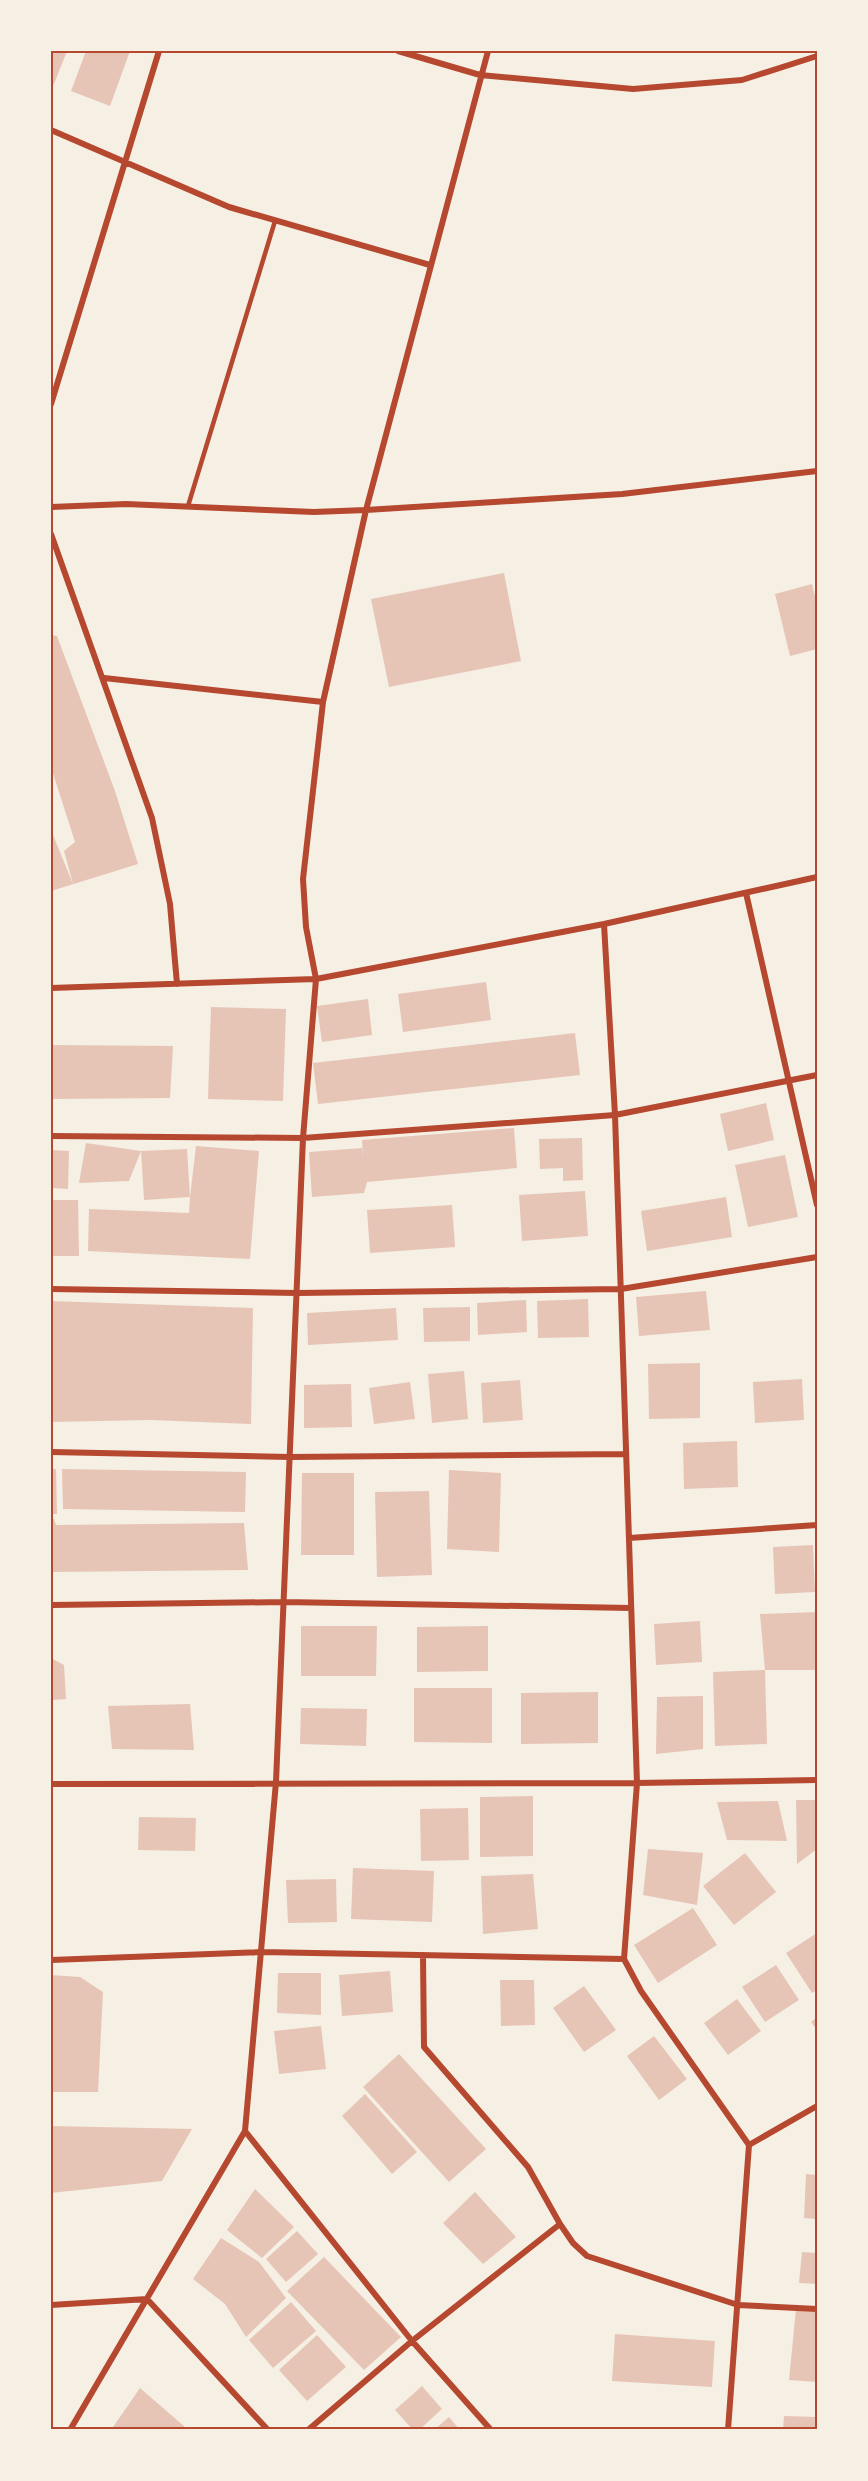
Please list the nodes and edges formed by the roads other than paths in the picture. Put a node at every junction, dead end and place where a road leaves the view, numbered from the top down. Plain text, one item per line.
1 (159, 51) edge
2 (398, 51) edge
3 (488, 51) edge
4 (817, 56) edge
5 (480, 75) junction
6 (51, 130) edge
7 (125, 162) junction
8 (275, 221) junction
9 (430, 265) junction
10 (51, 404) edge
11 (817, 471) edge
12 (188, 506) junction
13 (51, 507) edge
14 (366, 510) junction
15 (51, 534) edge
16 (104, 678) junction
17 (323, 702) junction
18 (817, 877) edge
19 (746, 892) junction
20 (604, 924) junction
21 (316, 979) junction
22 (177, 984) junction
23 (51, 988) edge
24 (817, 1075) edge
25 (789, 1081) junction
26 (615, 1115) junction
27 (51, 1136) edge
28 (303, 1138) junction
29 (817, 1205) edge
30 (817, 1257) edge
31 (51, 1289) edge
32 (621, 1289) junction
33 (297, 1293) junction
34 (51, 1452) edge
35 (626, 1455) junction
36 (290, 1457) junction
37 (817, 1525) edge
38 (629, 1538) junction
39 (284, 1602) junction
40 (51, 1605) edge
41 (631, 1608) junction
42 (817, 1780) edge
43 (276, 1782) junction
44 (637, 1783) junction
45 (51, 1784) edge
46 (261, 1952) junction
47 (423, 1955) junction
48 (624, 1959) junction
49 (51, 1960) edge
50 (817, 2106) edge
51 (245, 2131) junction
52 (749, 2145) junction
53 (560, 2224) junction
54 (147, 2300) junction
55 (51, 2305) edge
56 (738, 2305) junction
57 (817, 2308) edge
58 (412, 2341) junction
59 (70, 2430) edge
60 (268, 2430) edge
61 (308, 2430) edge
62 (491, 2430) edge
63 (728, 2430) edge

1 - 7 street
2 - 5 street
3 - 5 street
4 - 5 street
5 - 9 street
6 - 7 street
7 - 8 street
7 - 10 street
8 - 9 street
8 - 12 lane
9 - 14 street
11 - 14 street
12 - 13 street
12 - 14 street
14 - 17 street
15 - 16 street
16 - 17 street
16 - 22 street
17 - 21 street
18 - 19 street
19 - 20 street
19 - 25 street
20 - 21 street
20 - 26 street
21 - 22 street
21 - 28 street
22 - 23 street
24 - 25 street
25 - 26 street
25 - 29 street
26 - 28 street
26 - 32 street
27 - 28 street
28 - 33 street
30 - 32 street
31 - 33 street
32 - 33 street
32 - 35 street
33 - 36 street
34 - 36 street
35 - 36 street
35 - 38 street
36 - 39 street
37 - 38 street
38 - 41 street
39 - 40 street
39 - 41 street
39 - 43 street
41 - 44 street
42 - 44 street
43 - 44 street
43 - 45 street
43 - 46 street
44 - 48 street
46 - 47 street
46 - 49 street
46 - 51 street
47 - 48 street
47 - 53 street
48 - 52 street
50 - 52 street
51 - 54 street
51 - 58 street
52 - 56 street
53 - 56 street
53 - 58 street
54 - 55 street
54 - 59 street
54 - 60 street
56 - 57 street
56 - 63 street
58 - 61 street
58 - 62 street

